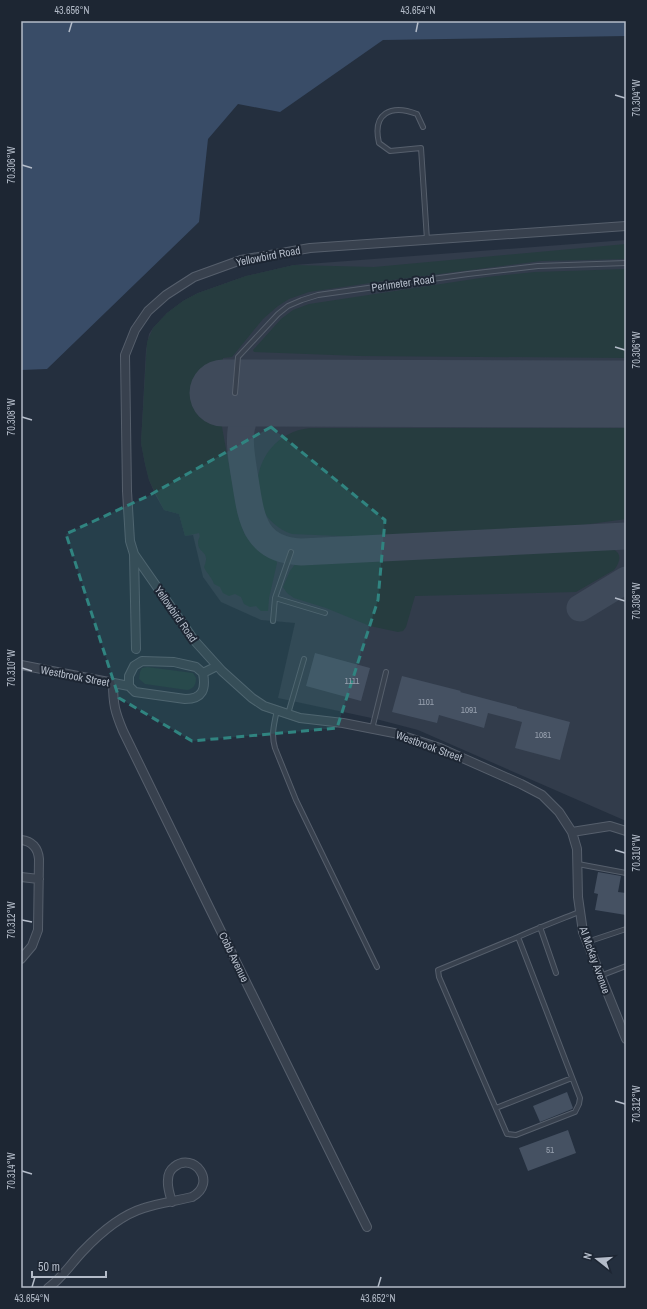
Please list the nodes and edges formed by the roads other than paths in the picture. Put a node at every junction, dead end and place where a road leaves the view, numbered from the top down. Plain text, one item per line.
1 (423, 127) dead end
2 (626, 226) edge
3 (427, 240) junction
4 (626, 264) edge
5 (235, 393) dead end
6 (290, 552) dead end
7 (134, 554) junction
8 (275, 598) junction
9 (325, 613) dead end
10 (273, 621) dead end
11 (136, 649) dead end
12 (304, 659) dead end
13 (21, 665) edge
14 (220, 668) junction
15 (386, 672) dead end
16 (203, 673) junction
17 (113, 684) junction
18 (129, 686) junction
19 (277, 710) junction
20 (288, 714) junction
21 (372, 729) junction
22 (626, 831) edge
23 (572, 832) junction
24 (21, 840) edge
25 (578, 864) junction
26 (626, 873) edge
27 (21, 877) edge
28 (39, 879) junction
29 (579, 912) junction
30 (540, 927) junction
31 (626, 929) edge
32 (518, 937) junction
33 (586, 942) junction
34 (21, 959) edge
35 (377, 967) dead end
36 (625, 967) edge
37 (626, 972) edge
38 (556, 973) dead end
39 (599, 976) junction
40 (626, 1039) edge
41 (572, 1078) junction
42 (496, 1108) junction
43 (172, 1202) junction
44 (367, 1227) dead end
45 (48, 1288) edge

1 - 3 lane
2 - 3 street, Yellowbird Road
3 - 7 street, Yellowbird Road
4 - 5 lane, Perimeter Road
6 - 8 lane
7 - 11 street, Yellowbird Road
7 - 14 street, Yellowbird Road
8 - 9 lane
8 - 10 lane
12 - 20 lane
13 - 17 street, Westbrook Street
14 - 16 street
14 - 19 street, Westbrook Street
15 - 21 lane
16 - 18 street
16 - 18 street, Westbrook Street
17 - 18 street, Westbrook Street
17 - 44 street, Cobb Avenue
19 - 20 street, Westbrook Street
19 - 35 lane
20 - 21 street, Westbrook Street
21 - 23 street, Westbrook Street
22 - 23 street
23 - 25 street, Al McKay Avenue
24 - 28 street
25 - 26 lane
25 - 29 street, Al McKay Avenue
27 - 28 street
28 - 34 street
29 - 30 lane
29 - 33 street, Al McKay Avenue
30 - 32 lane
30 - 38 lane
31 - 33 lane
32 - 41 lane
32 - 42 lane
33 - 39 street, Al McKay Avenue
36 - 37 lane
36 - 39 lane
39 - 40 street, Al McKay Avenue
41 - 42 lane
41 - 42 lane
43 - 43 street
43 - 45 street

